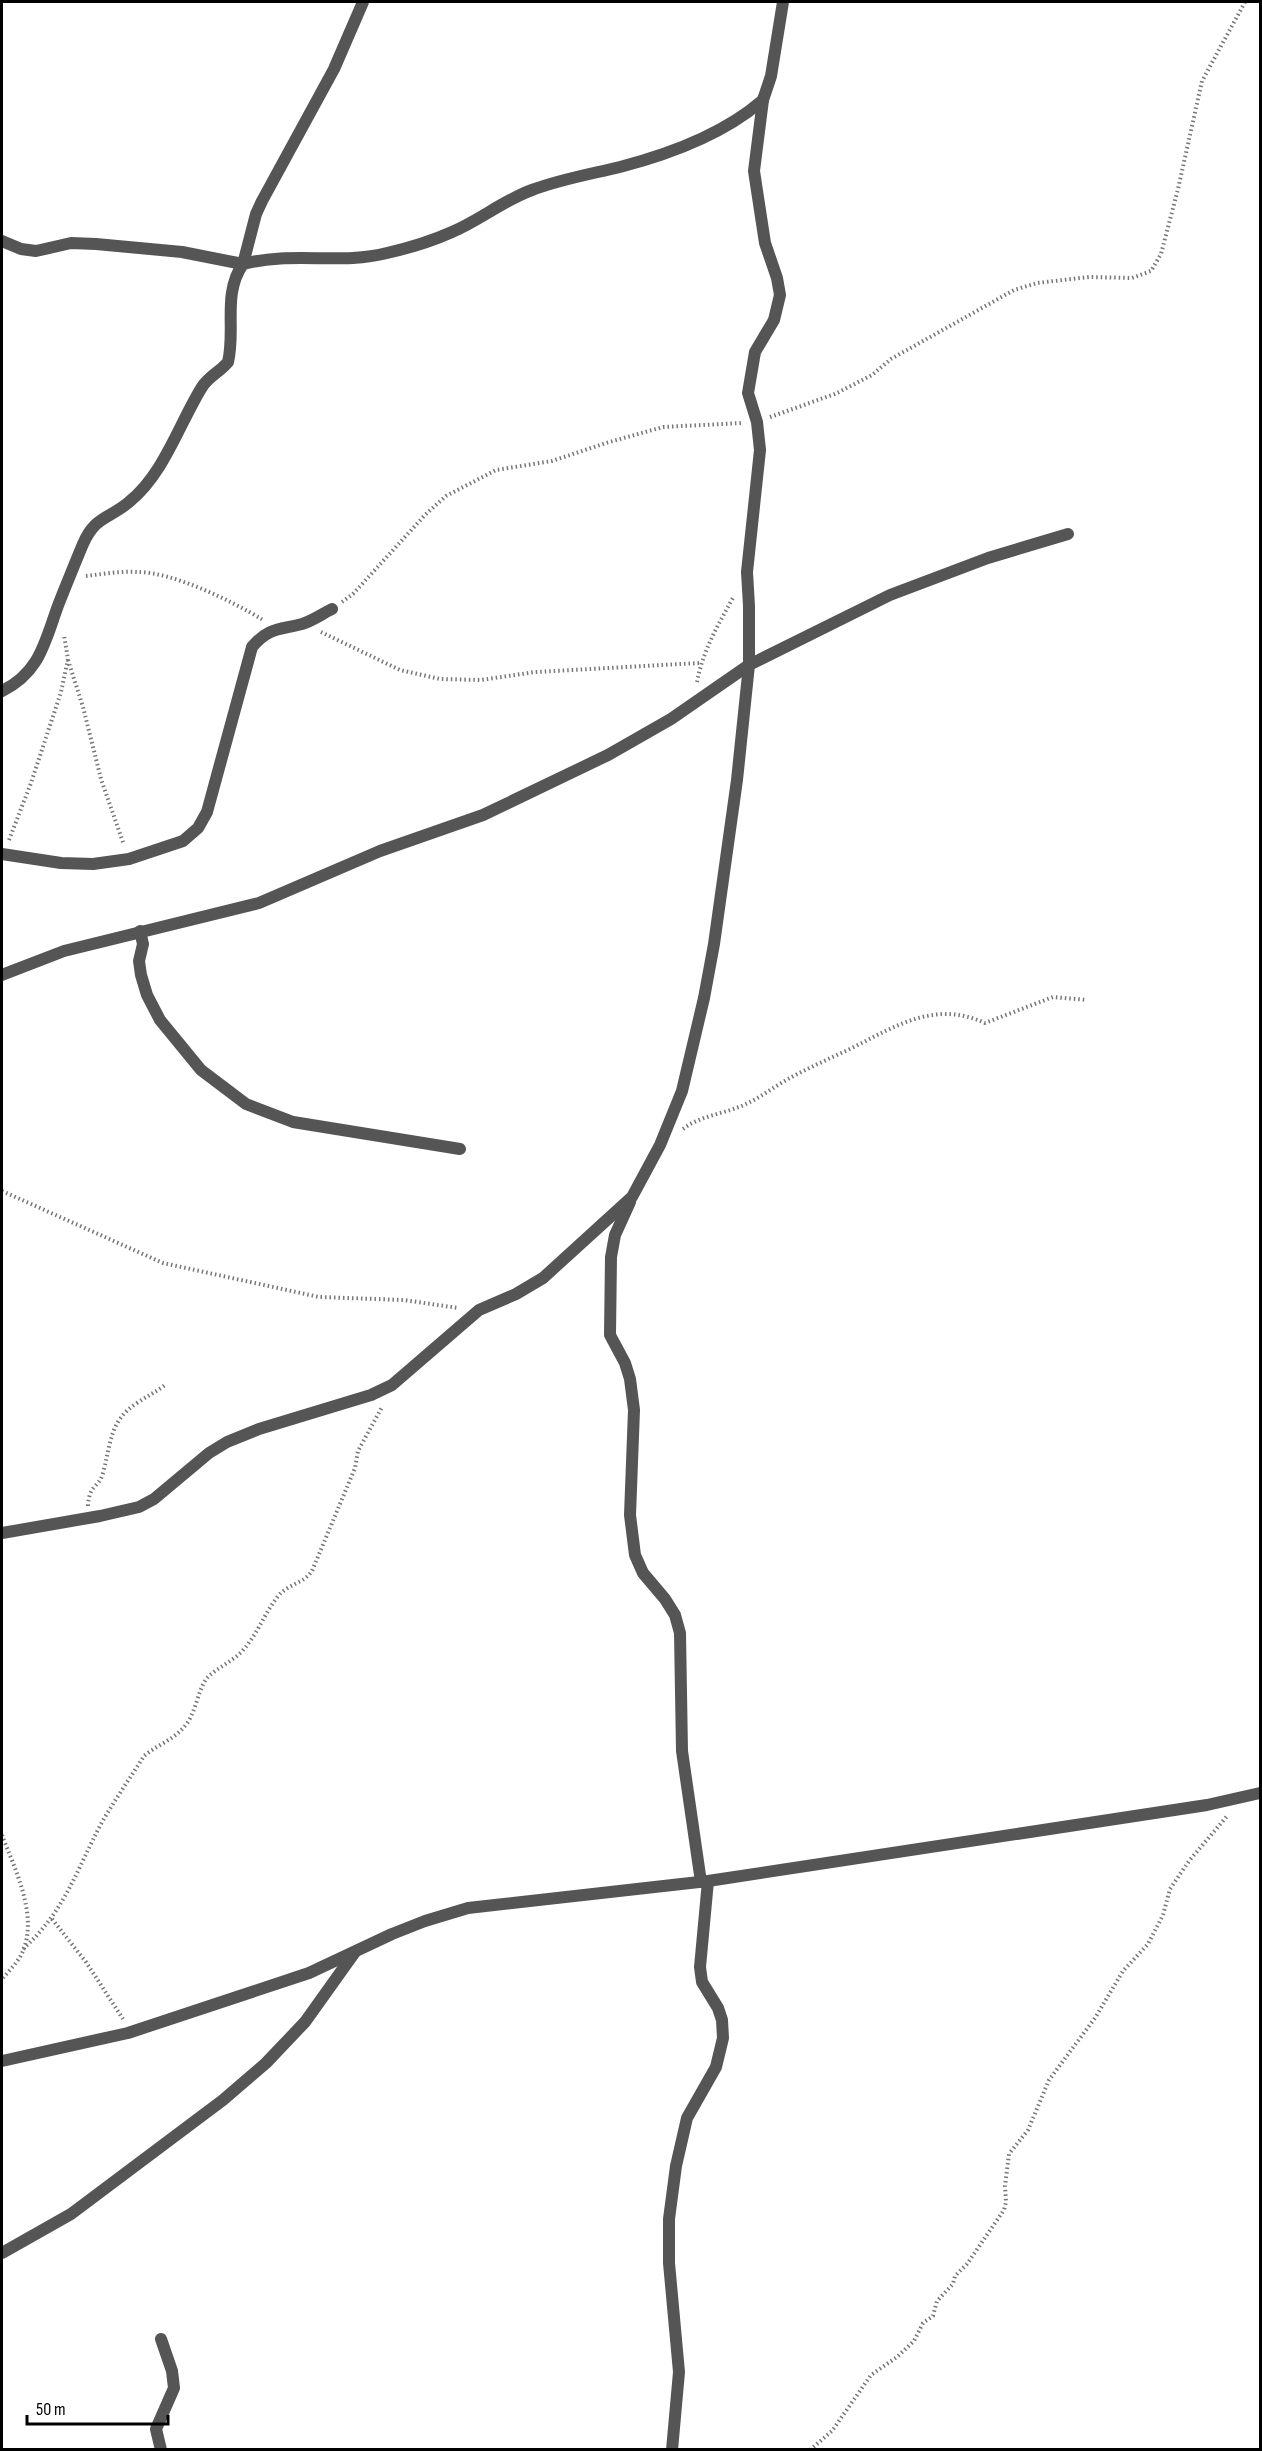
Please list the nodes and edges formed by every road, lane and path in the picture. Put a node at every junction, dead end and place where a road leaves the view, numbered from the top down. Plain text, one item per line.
1 (363, 2) edge
2 (783, 2) edge
3 (1245, 2) edge
4 (763, 100) junction
5 (2, 241) edge
6 (243, 264) junction
7 (757, 422) junction
8 (1068, 534) dead end
9 (747, 572) junction
10 (70, 578) junction
11 (332, 609) joint
12 (304, 624) junction
13 (277, 628) junction
14 (63, 630) dead end
15 (68, 659) junction
16 (700, 663) junction
17 (749, 665) junction
18 (2, 691) edge
19 (693, 702) junction
20 (2, 856) edge
21 (129, 859) junction
22 (140, 931) junction
23 (2, 975) edge
24 (1087, 1000) dead end
25 (660, 1145) junction
26 (460, 1149) dead end
27 (2, 1191) edge
28 (632, 1197) junction
29 (479, 1310) junction
30 (165, 1385) dead end
31 (392, 1385) junction
32 (86, 1518) junction
33 (2, 1533) edge
34 (1260, 1793) edge
35 (1244, 1797) junction
36 (2, 1835) edge
37 (705, 1882) junction
38 (52, 1919) junction
39 (23, 1949) junction
40 (356, 1951) junction
41 (2, 1979) edge
42 (128, 2033) junction
43 (2, 2061) edge
44 (2, 2253) edge
45 (161, 2338) dead end
46 (161, 2450) edge
47 (672, 2450) edge
48 (810, 2450) edge

1 - 6 street
2 - 4 street
3 - 7 path
4 - 6 street
4 - 7 street
5 - 6 street
6 - 10 street
7 - 9 street
7 - 11 path
8 - 17 street
9 - 16 path
9 - 17 street
10 - 13 path
10 - 18 street
11 - 12 street
12 - 13 street
12 - 16 path
13 - 21 street
14 - 15 path
15 - 20 path
15 - 21 path
16 - 19 path
17 - 19 street
17 - 25 street
19 - 22 street
20 - 21 street
22 - 23 street
22 - 26 street
24 - 25 path
25 - 28 street
27 - 29 path
28 - 29 street
28 - 37 street
29 - 31 street
30 - 32 path
31 - 32 street
31 - 38 path
32 - 33 street
34 - 35 street
35 - 37 street
35 - 48 path
36 - 39 path
37 - 40 street
37 - 47 street
38 - 39 path
38 - 42 path
39 - 41 path
40 - 42 street
40 - 44 street
42 - 43 street
45 - 46 street

